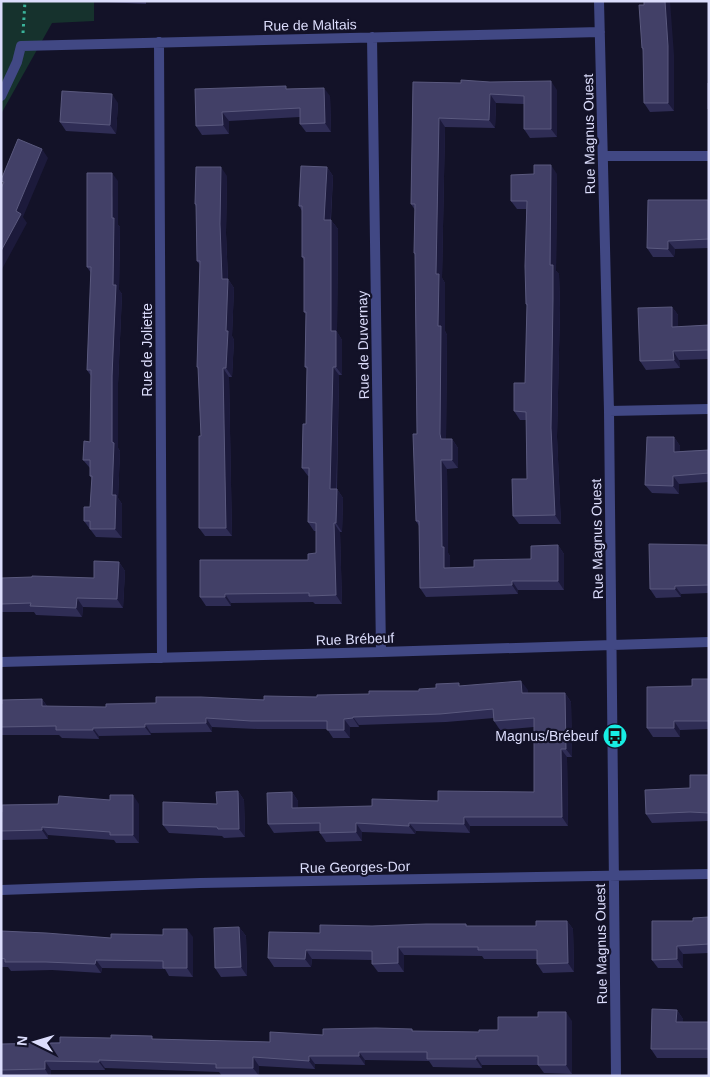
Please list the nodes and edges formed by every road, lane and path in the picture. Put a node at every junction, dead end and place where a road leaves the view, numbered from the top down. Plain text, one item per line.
1 (25, 1) edge
2 (599, 1) edge
3 (600, 32) junction
4 (372, 37) junction
5 (159, 42) junction
6 (22, 46) junction
7 (1, 96) edge
8 (603, 156) junction
9 (709, 156) edge
10 (709, 409) edge
11 (609, 411) junction
12 (709, 642) edge
13 (612, 644) junction
14 (381, 652) junction
15 (162, 658) junction
16 (1, 662) edge
17 (709, 874) edge
18 (613, 876) junction
19 (1, 890) edge
20 (616, 1076) edge

1 - 6 path
2 - 3 street, Rue Magnus Ouest
3 - 4 street, Rue de Maltais
3 - 8 street, Rue Magnus Ouest
4 - 5 street, Rue de Maltais
4 - 14 street, Rue de Duvernay
5 - 6 street, Rue de Maltais
5 - 15 street, Rue de Joliette
6 - 7 street
8 - 9 street
8 - 11 street, Rue Magnus Ouest
10 - 11 street
11 - 13 street, Rue Magnus Ouest
12 - 13 street, Rue Brébeuf
13 - 14 street, Rue Brébeuf
13 - 18 street, Rue Magnus Ouest
14 - 15 street, Rue Brébeuf
15 - 16 street, Rue Brébeuf
17 - 18 street, Rue Georges-Dor
18 - 19 street, Rue Georges-Dor
18 - 20 street, Rue Magnus Ouest

